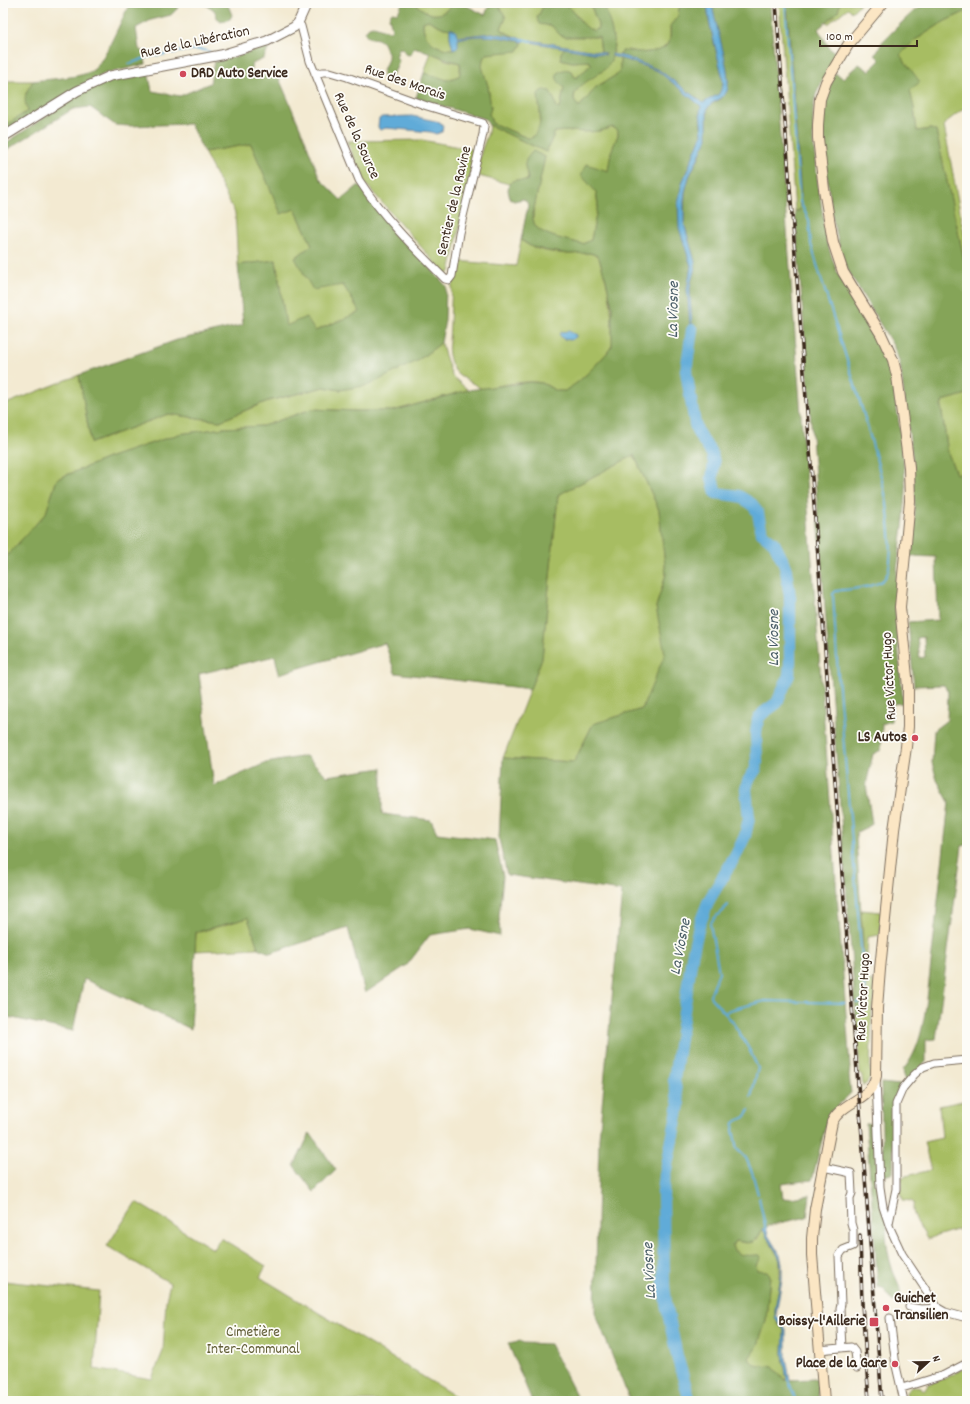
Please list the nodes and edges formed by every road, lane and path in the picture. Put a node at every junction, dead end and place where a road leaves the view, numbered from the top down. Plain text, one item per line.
1 (307, 3) edge
2 (883, 3) edge
3 (298, 23) junction
4 (315, 74) junction
5 (484, 126) joint
6 (3, 137) edge
7 (448, 280) joint
8 (967, 1060) edge
9 (876, 1076) junction
10 (864, 1095) junction
11 (877, 1105) junction
12 (823, 1167) junction
13 (889, 1223) junction
14 (909, 1307) dead end
15 (938, 1308) junction
16 (890, 1318) dead end
17 (967, 1318) edge
18 (842, 1348) junction
19 (819, 1350) junction
20 (967, 1363) edge
21 (857, 1368) dead end
22 (902, 1388) junction
23 (824, 1401) edge
24 (904, 1401) edge

1 - 3 street
2 - 9 main road, Rue Victor Hugo
3 - 4 street, Rue de la Source
3 - 6 street, Rue de la Libération
4 - 5 street, Rue des Marais
4 - 7 street, Rue de la Source
5 - 7 street, Sentier de la Ravine
8 - 13 street
9 - 10 main road, Rue Victor Hugo
9 - 11 street
10 - 11 street
10 - 12 main road, Rue Victor Hugo
11 - 13 street
12 - 18 street
12 - 19 main road, Rue Victor Hugo
13 - 15 street
14 - 15 street
15 - 17 street
16 - 22 street
18 - 19 street
18 - 21 street
19 - 23 main road, Rue Victor Hugo
20 - 22 street
22 - 24 street

